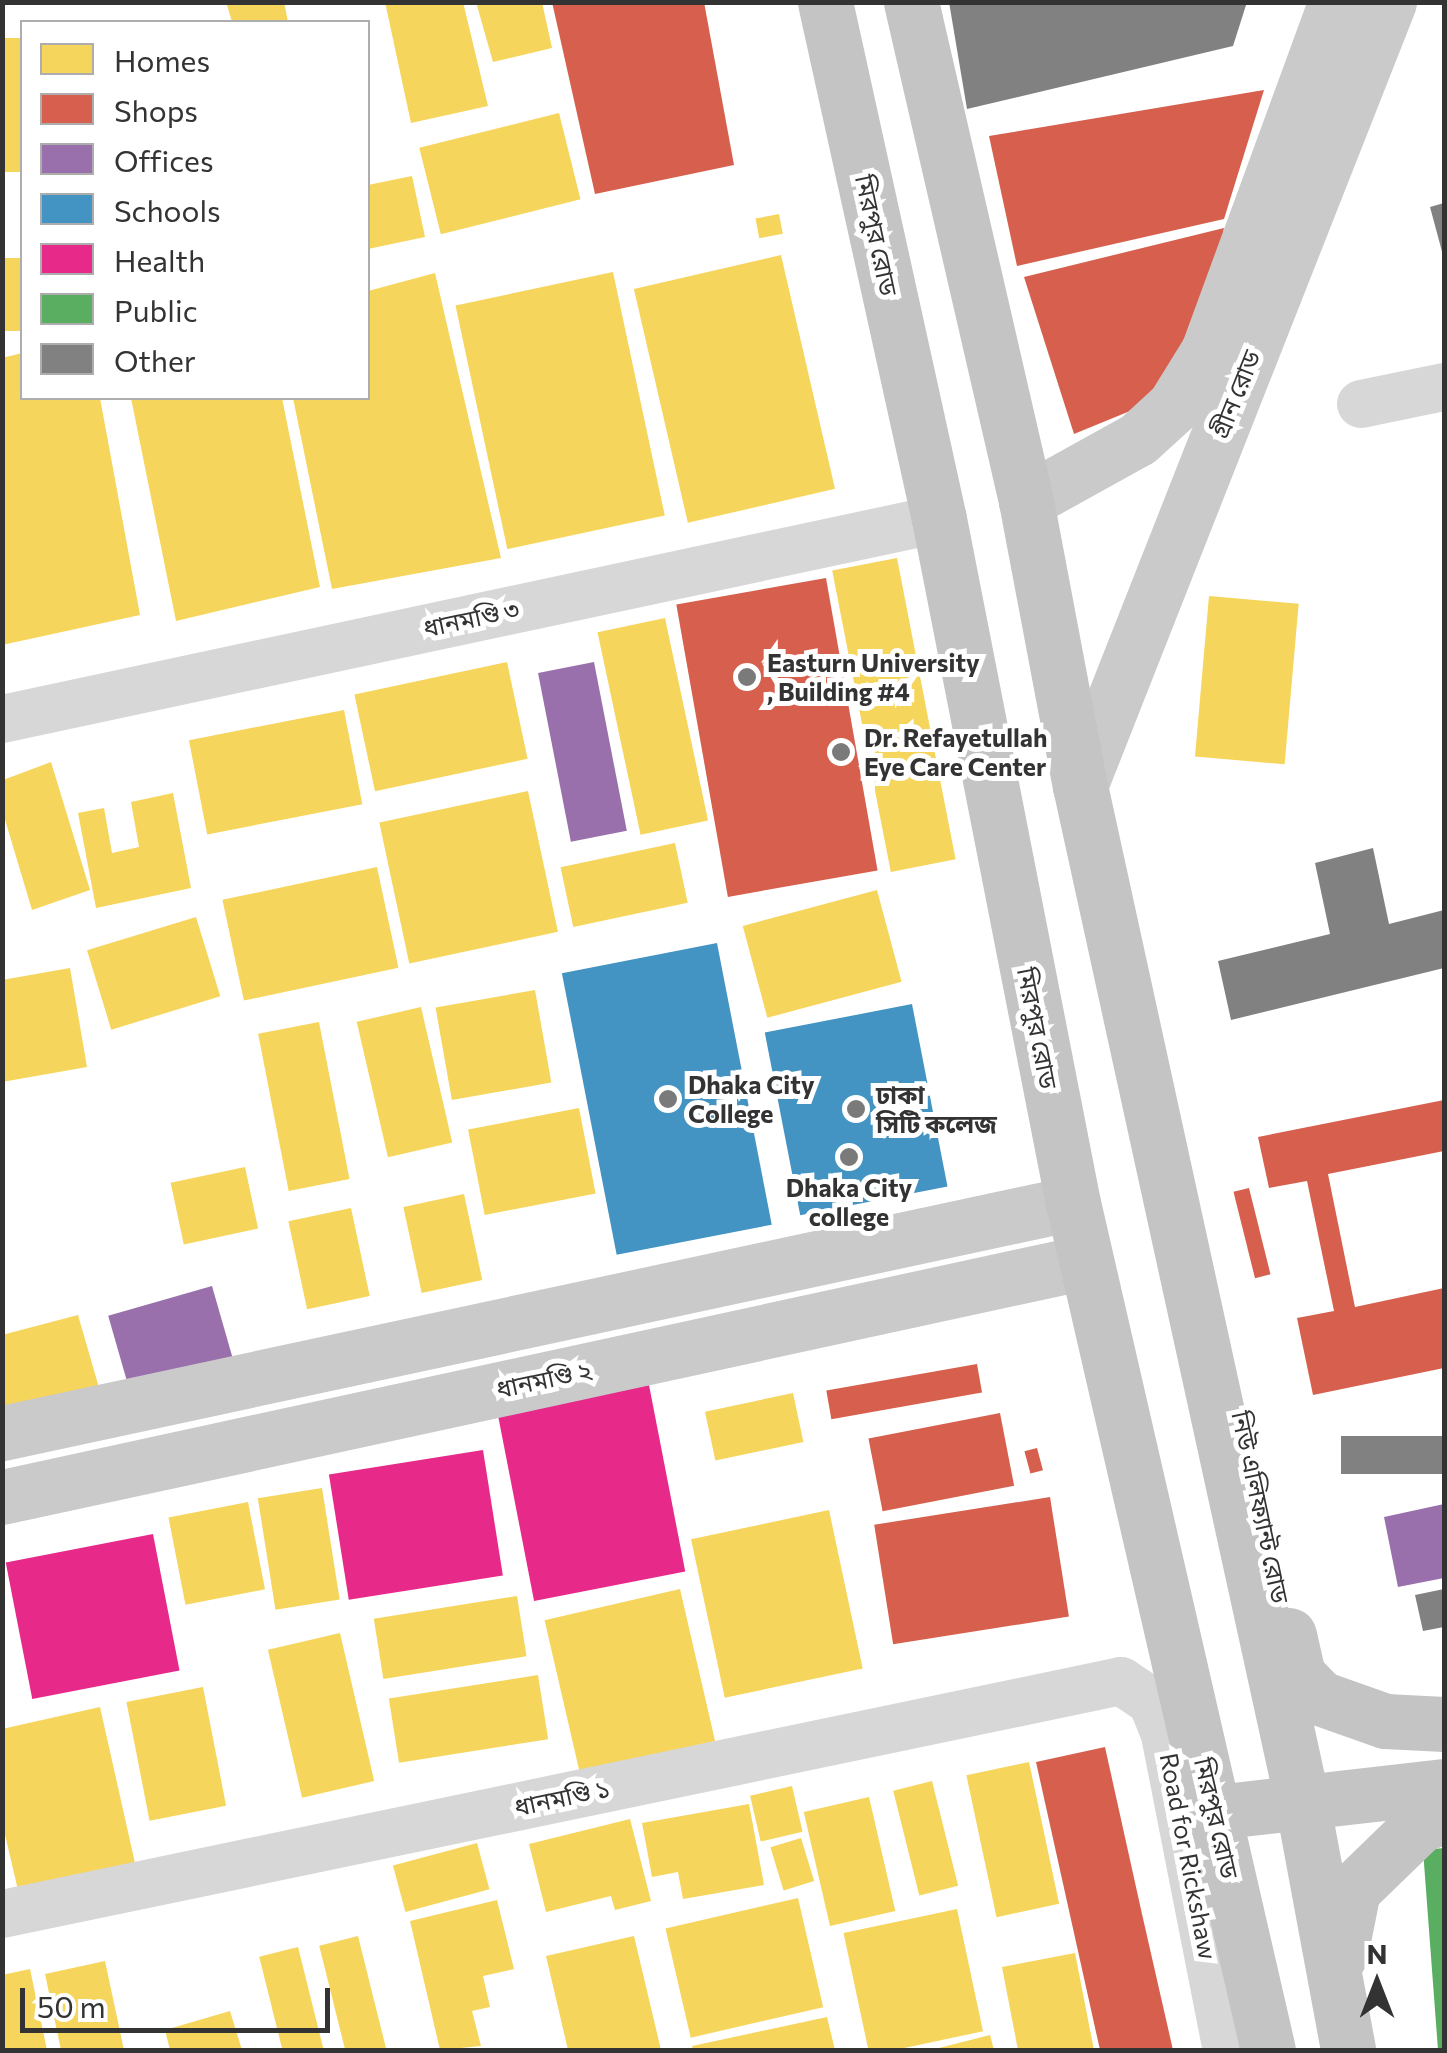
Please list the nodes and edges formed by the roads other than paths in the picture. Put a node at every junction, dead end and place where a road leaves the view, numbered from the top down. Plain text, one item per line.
1 (825, 2) edge
2 (911, 2) edge
3 (1336, 2) edge
4 (1389, 2) edge
5 (1444, 386) edge
6 (1361, 404) dead end
7 (1026, 501) junction
8 (940, 519) junction
9 (2, 720) edge
10 (1080, 786) junction
11 (1168, 1190) junction
12 (1072, 1204) junction
13 (1085, 1262) junction
14 (2, 1433) edge
15 (2, 1497) edge
16 (1121, 1681) joint
17 (1444, 1724) edge
18 (1444, 1786) edge
19 (1302, 1801) junction
20 (1216, 1812) junction
21 (1444, 1816) edge
22 (2, 1914) edge
23 (1336, 1984) junction
24 (1228, 2050) edge
25 (1268, 2050) edge
26 (1348, 2050) edge

1 - 8 highway, মিরপুর রোড
2 - 7 highway
3 - 7 main road, গ্রীন রোড
4 - 10 main road, গ্রীন রোড
5 - 6 street
7 - 8 highway
7 - 10 highway
8 - 9 street, ধানমণ্ডি ৩
8 - 12 highway, মিরপুর রোড
10 - 11 highway
11 - 17 highway, নিউ এলিফ্যান্ট রোড
11 - 19 highway
12 - 13 highway, মিরপুর রোড
12 - 14 main road
13 - 15 main road, ধানমণ্ডি ২
13 - 20 highway, মিরপুর রোড
16 - 22 street, ধানমণ্ডি ১
16 - 24 street, Road for Rickshaw
18 - 19 highway
19 - 20 highway
19 - 23 highway
20 - 25 highway, মিরপুর রোড
21 - 23 highway
23 - 26 highway

